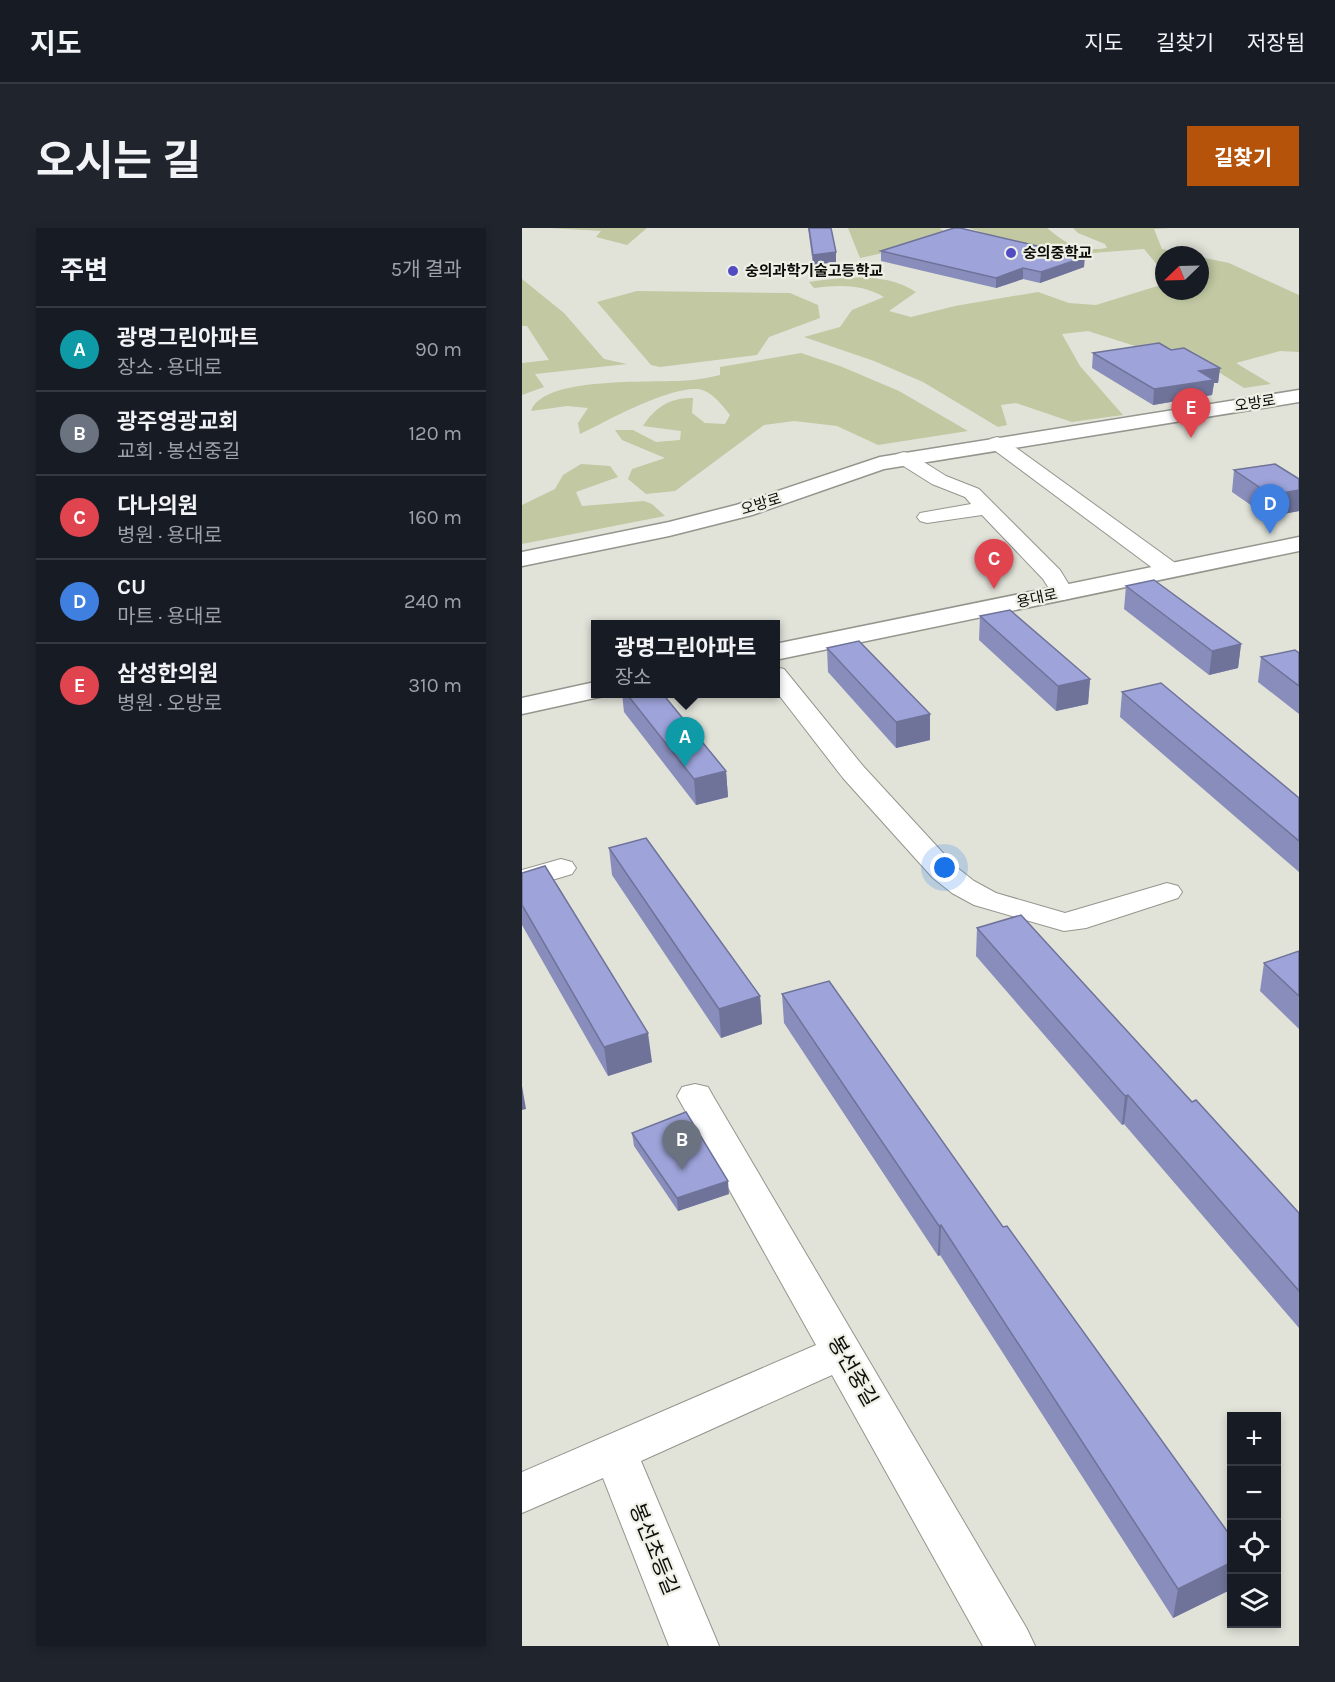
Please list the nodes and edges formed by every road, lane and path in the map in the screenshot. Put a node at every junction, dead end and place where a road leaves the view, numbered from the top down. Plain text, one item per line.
1 (1299, 396) edge
2 (997, 443) junction
3 (904, 458) junction
4 (986, 508) junction
5 (927, 517) dead end
6 (1294, 547) edge
7 (522, 559) edge
8 (1170, 570) junction
9 (1063, 592) junction
10 (780, 651) edge
11 (780, 680) edge
12 (591, 691) edge
13 (522, 706) edge
14 (561, 868) dead end
15 (522, 880) edge
16 (1167, 892) dead end
17 (695, 1096) dead end
18 (842, 1352) junction
19 (615, 1451) junction
20 (522, 1493) edge
21 (694, 1646) edge
22 (1011, 1646) edge

1 - 2 main road, 오방로
2 - 3 main road, 오방로
2 - 8 street
3 - 4 street
3 - 7 main road, 오방로
4 - 5 street
4 - 9 street
6 - 8 main road, 용대로
8 - 9 main road, 용대로
9 - 10 main road, 용대로
11 - 16 street
12 - 13 main road
14 - 15 street
17 - 18 street, 봉선중길
18 - 19 street
18 - 22 street, 봉선중길
19 - 20 street
19 - 21 street, 봉선초등길

